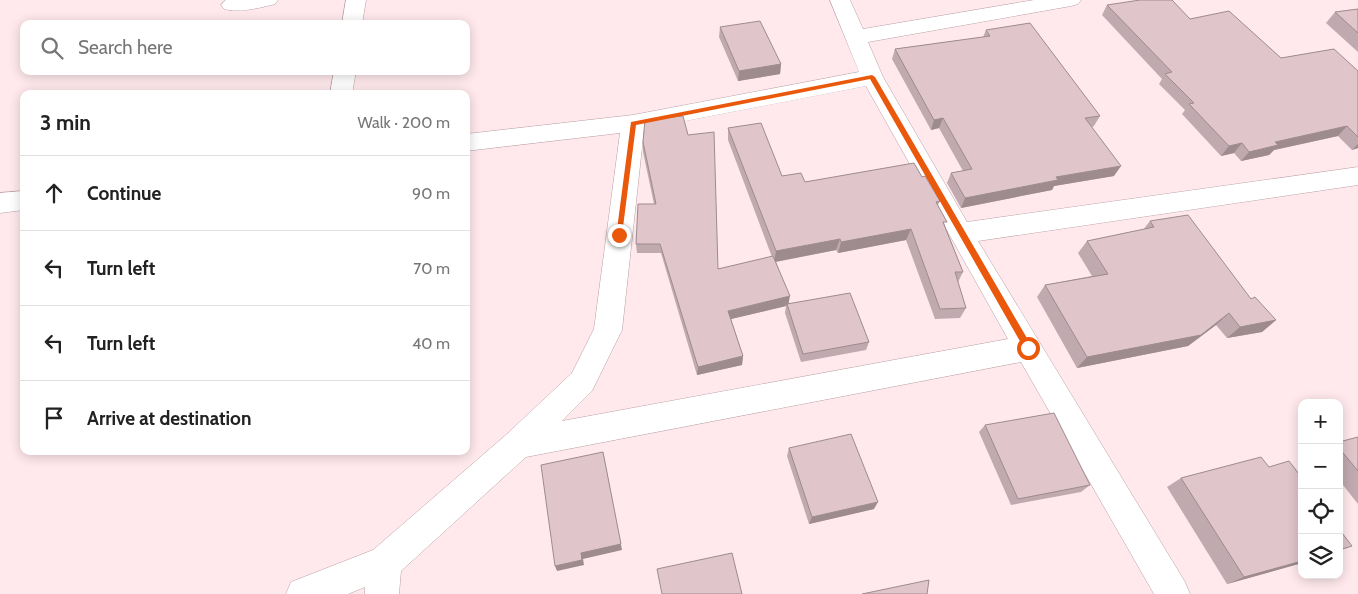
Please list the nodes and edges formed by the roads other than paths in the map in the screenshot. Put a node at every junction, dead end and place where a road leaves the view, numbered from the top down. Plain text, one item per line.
1 (268, 0) edge
2 (356, 0) edge
3 (840, 0) edge
4 (1071, 0) edge
5 (231, 5) dead end
6 (353, 20) edge
7 (855, 37) junction
8 (344, 75) edge
9 (872, 77) junction
10 (342, 90) edge
11 (633, 123) junction
12 (470, 143) edge
13 (1358, 176) edge
14 (20, 200) edge
15 (0, 203) edge
16 (960, 233) junction
17 (1028, 348) junction
18 (518, 444) junction
19 (383, 579) edge
20 (303, 594) edge
21 (1172, 594) edge

1 - 5 street
2 - 6 street
3 - 7 street
4 - 7 street
7 - 9 street
8 - 10 street
9 - 11 street
9 - 16 street
11 - 12 street
11 - 18 street
13 - 16 street
14 - 15 street
16 - 17 street
17 - 18 street
17 - 21 street
18 - 19 street
19 - 20 street

